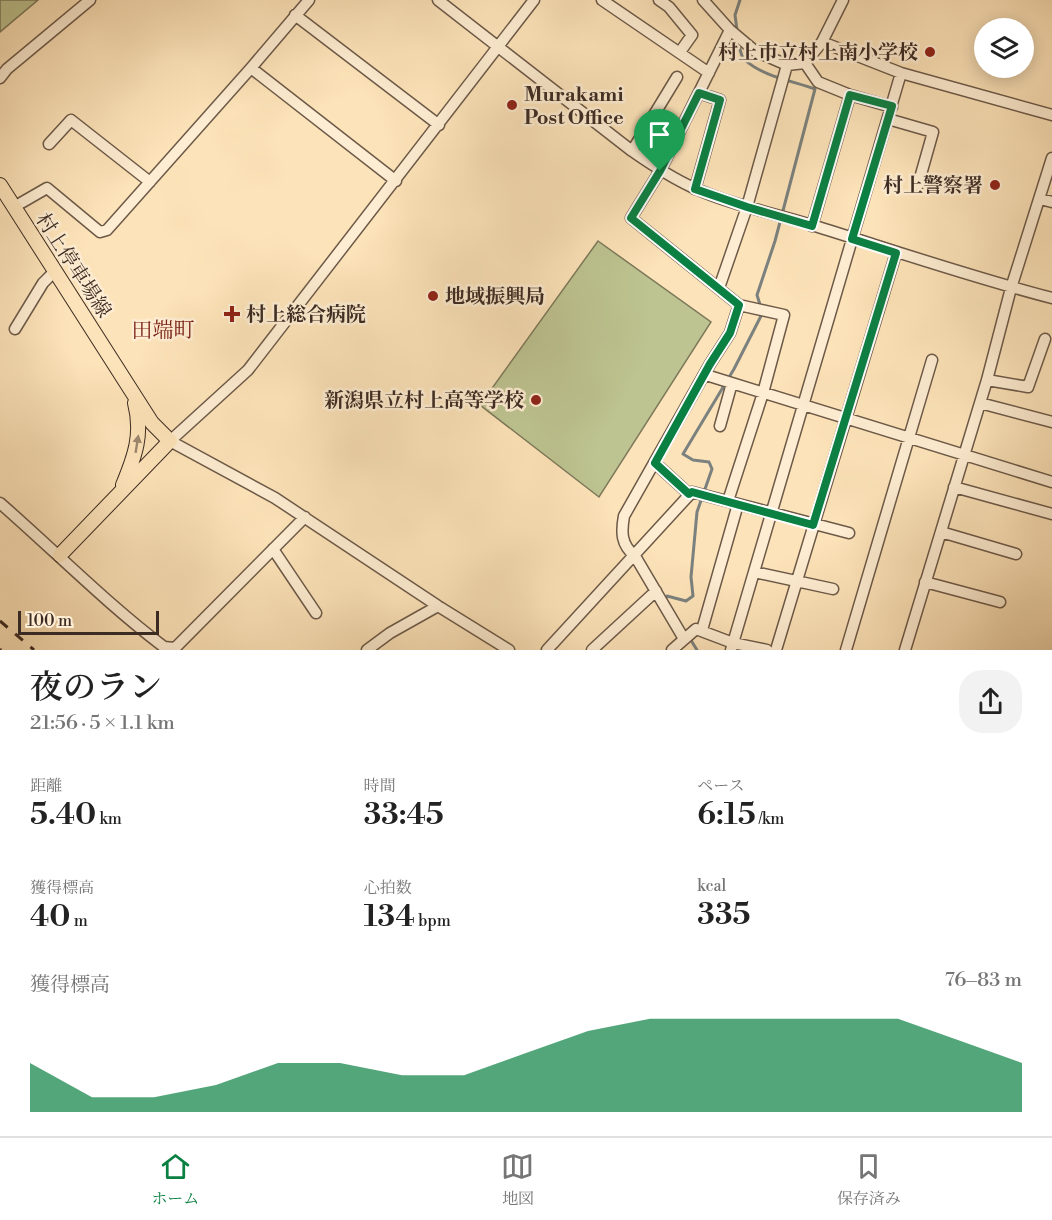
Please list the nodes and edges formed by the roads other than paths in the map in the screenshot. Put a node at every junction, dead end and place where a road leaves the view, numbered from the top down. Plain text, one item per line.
1 (90, 0) edge
2 (309, 0) edge
3 (438, 0) edge
4 (534, 0) edge
5 (602, 0) edge
6 (659, 0) edge
7 (703, 0) edge
8 (843, 0) edge
9 (295, 15) junction
10 (730, 30) junction
11 (822, 42) junction
12 (498, 48) junction
13 (680, 52) junction
14 (805, 63) junction
15 (788, 65) junction
16 (251, 68) junction
17 (901, 73) junction
18 (709, 74) junction
19 (677, 77) dead end
20 (0, 78) edge
21 (699, 93) junction
22 (850, 95) junction
23 (892, 106) junction
24 (1052, 115) edge
25 (888, 119) junction
26 (439, 124) junction
27 (49, 144) dead end
28 (632, 151) junction
29 (1052, 158) edge
30 (660, 171) junction
31 (396, 181) junction
32 (150, 182) junction
33 (918, 184) dead end
34 (0, 185) edge
35 (695, 189) junction
36 (1040, 199) junction
37 (1052, 202) edge
38 (14, 207) junction
39 (747, 207) junction
40 (812, 226) junction
41 (852, 239) junction
42 (896, 253) junction
43 (55, 271) junction
44 (719, 288) junction
45 (1011, 288) junction
46 (1052, 298) edge
47 (739, 305) junction
48 (15, 329) dead end
49 (1045, 339) dead end
50 (932, 360) dead end
51 (705, 375) junction
52 (987, 380) junction
53 (732, 383) junction
54 (133, 393) junction
55 (763, 393) junction
56 (980, 403) junction
57 (803, 406) junction
58 (845, 418) junction
59 (1052, 422) edge
60 (720, 426) dead end
61 (909, 438) junction
62 (170, 441) junction
63 (964, 455) junction
64 (655, 463) junction
65 (1052, 482) edge
66 (954, 487) junction
67 (120, 493) junction
68 (689, 494) junction
69 (0, 503) edge
70 (733, 503) junction
71 (771, 513) junction
72 (1052, 514) edge
73 (305, 517) junction
74 (813, 525) junction
75 (940, 532) junction
76 (849, 533) dead end
77 (273, 549) junction
78 (1016, 554) dead end
79 (60, 555) junction
80 (635, 556) junction
81 (754, 572) junction
82 (796, 582) junction
83 (925, 582) junction
84 (833, 590) dead end
85 (657, 591) junction
86 (1000, 602) dead end
87 (438, 606) junction
88 (316, 614) dead end
89 (702, 630) junction
90 (684, 639) junction
91 (732, 646) edge
92 (166, 648) edge
93 (367, 650) edge
94 (509, 650) edge
95 (547, 650) edge
96 (592, 650) edge
97 (672, 650) edge
98 (767, 650) edge
99 (776, 650) edge
100 (846, 650) edge
101 (904, 650) edge

1 - 20 street
2 - 9 street
3 - 12 street
4 - 12 street
5 - 13 street
6 - 13 street
7 - 10 street
8 - 11 street
9 - 16 street
9 - 26 street
10 - 15 street
10 - 18 street
11 - 14 street
11 - 17 street
12 - 26 street
12 - 28 street
13 - 18 street
14 - 15 street
14 - 22 street
15 - 39 street
16 - 31 street
16 - 32 street
17 - 23 street
17 - 24 street
18 - 21 street
19 - 28 street
21 - 30 street
21 - 35 street
22 - 23 street
22 - 40 street
23 - 25 street
25 - 33 street
25 - 41 street
26 - 31 street
27 - 32 street
28 - 30 street
29 - 36 street
30 - 35 street
30 - 44 street
31 - 62 street
32 - 38 street
34 - 38 main road, 村上停車場線
35 - 39 street
36 - 37 street
36 - 45 street
38 - 43 main road, 村上停車場線
39 - 40 street
39 - 44 street
40 - 41 street
41 - 42 street
41 - 57 street
42 - 45 street
42 - 58 street
43 - 48 street
43 - 54 main road, 村上停車場線
44 - 47 street
45 - 46 street
45 - 52 street
47 - 51 street
47 - 55 street
49 - 52 street
50 - 61 street
51 - 53 street
51 - 64 street
52 - 56 street
53 - 55 street
53 - 60 street
54 - 62 main road, 村上停車場線
67 -> 54 main road
55 - 57 street
55 - 70 street
56 - 59 street
56 - 63 street
57 - 58 street
57 - 71 street
58 - 61 street
58 - 74 street
61 - 63 street
61 - 100 street
62 - 67 main road
62 - 73 street
63 - 65 street
63 - 66 street
64 - 68 street
64 - 80 street
66 - 72 street
66 - 75 street
67 - 79 main road
68 - 70 street
68 - 80 street
69 - 79 street
70 - 71 street
70 - 89 street
71 - 74 street
71 - 81 street
73 - 77 street
73 - 87 street
74 - 76 street
74 - 82 street
75 - 78 street
75 - 83 street
77 - 88 street
77 - 92 street
79 - 92 street
80 - 85 street
80 - 95 street
81 - 82 street
81 - 91 street
82 - 84 street
82 - 99 street
83 - 86 street
83 - 101 street
85 - 90 street
85 - 96 street
87 - 93 street
87 - 94 street
89 - 90 street
89 - 91 street
90 - 97 street
91 - 98 street

